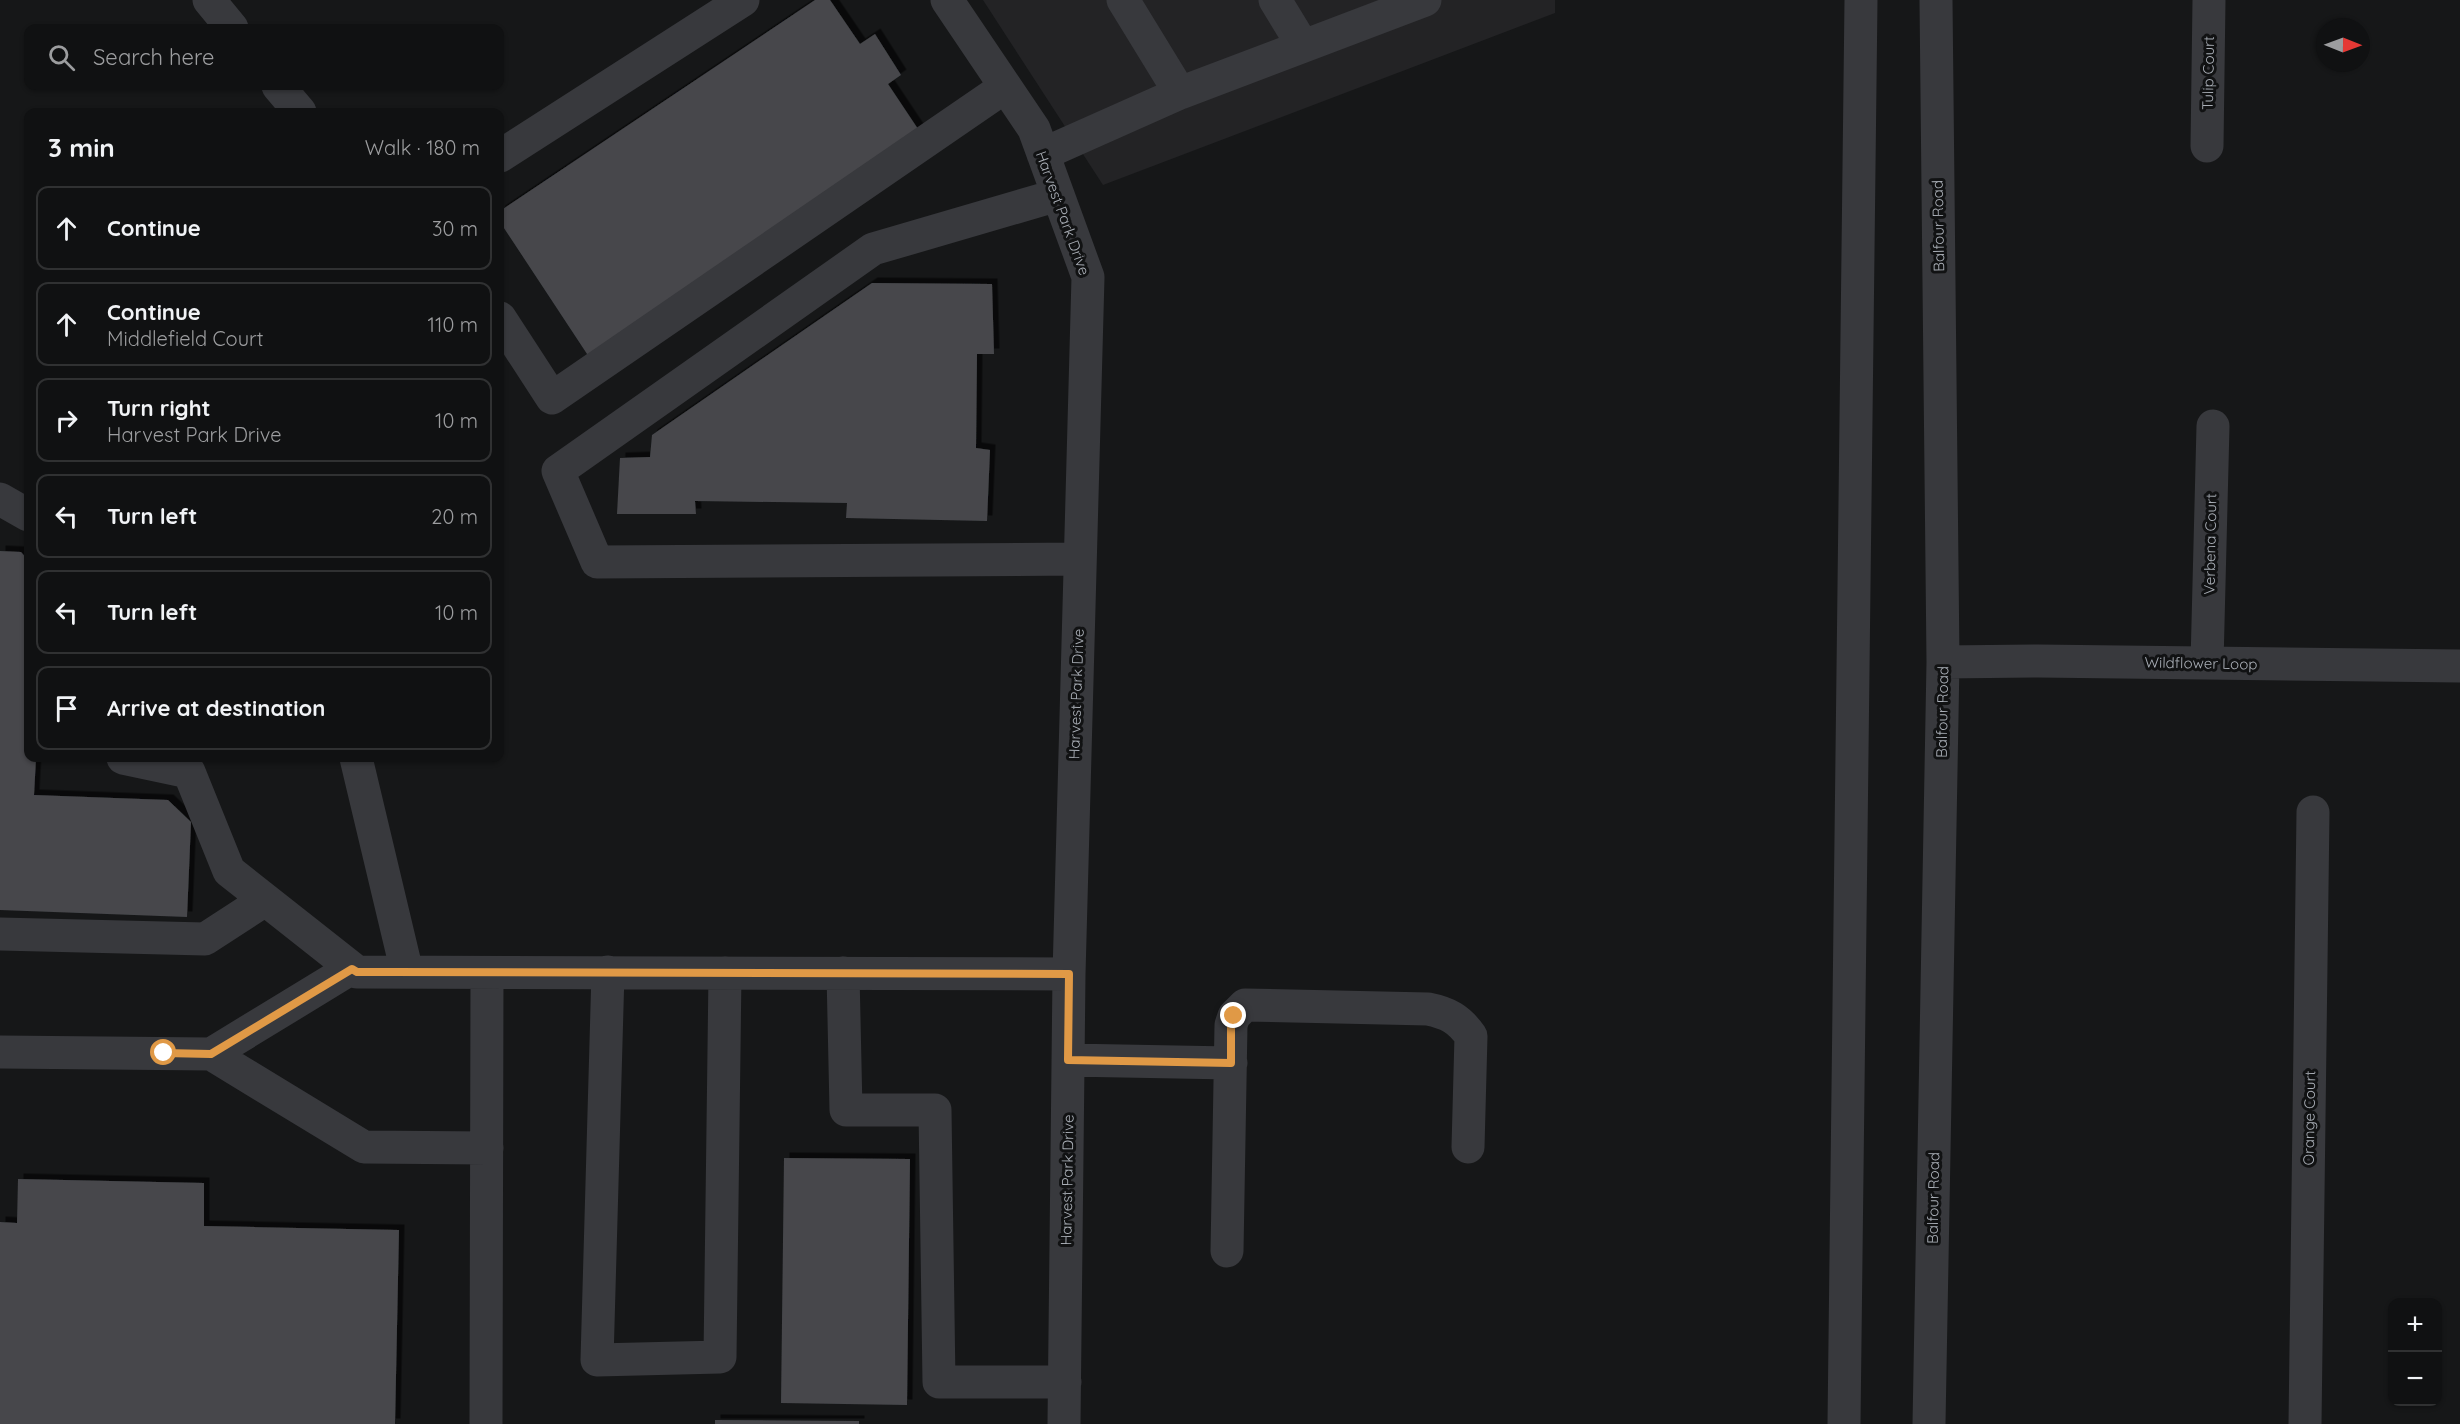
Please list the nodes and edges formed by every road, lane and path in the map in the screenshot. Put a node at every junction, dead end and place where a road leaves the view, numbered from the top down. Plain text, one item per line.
1 (209, 0) edge
2 (743, 0) edge
3 (947, 0) edge
4 (1123, 0) edge
5 (1275, 0) edge
6 (1425, 0) edge
7 (1861, 0) edge
8 (1936, 0) edge
9 (2209, 0) edge
10 (229, 24) edge
11 (1303, 46) junction
12 (1005, 87) junction
13 (281, 90) edge
14 (1180, 93) junction
15 (297, 108) edge
16 (2207, 146) dead end
17 (504, 153) edge
18 (1043, 154) junction
19 (1058, 195) junction
20 (504, 324) edge
21 (2213, 426) dead end
22 (0, 499) edge
23 (24, 512) edge
24 (1080, 559) junction
25 (1943, 662) junction
26 (2207, 663) junction
27 (2460, 666) edge
28 (142, 762) edge
29 (357, 762) edge
30 (2313, 812) dead end
31 (265, 900) junction
32 (0, 934) edge
33 (355, 970) junction
34 (408, 972) junction
35 (608, 972) junction
36 (487, 973) junction
37 (725, 973) junction
38 (843, 973) junction
39 (1069, 974) junction
40 (0, 1052) edge
41 (211, 1054) junction
42 (1068, 1060) junction
43 (1231, 1063) junction
44 (1468, 1146) dead end
45 (487, 1148) junction
46 (1227, 1251) dead end
47 (1065, 1382) junction
48 (486, 1424) edge
49 (1065, 1424) edge
50 (1844, 1424) edge
51 (1929, 1424) edge
52 (2305, 1424) edge

1 - 10 street
2 - 17 street
3 - 12 street, Harvest Park Drive
4 - 14 street
5 - 11 street
6 - 11 street
7 - 50 street
8 - 25 street, Balfour Road
9 - 16 street, Tulip Court
11 - 14 street
12 - 18 street, Harvest Park Drive
12 - 20 street
13 - 15 street
14 - 18 street
18 - 19 street, Harvest Park Drive
19 - 24 street, Harvest Park Drive
19 - 24 street
21 - 26 street, Verbena Court
22 - 23 street
24 - 39 street, Harvest Park Drive
25 - 26 street, Wildflower Loop
25 - 51 street, Balfour Road
26 - 27 street, Wildflower Loop
28 - 31 street
29 - 34 street
30 - 52 street, Orange Court
31 - 32 street
31 - 33 street
33 - 34 street
33 - 41 street
34 - 36 street
35 - 36 street
35 - 37 street
35 - 37 street
36 - 45 street
37 - 38 street
38 - 39 street
38 - 47 street
39 - 42 street, Harvest Park Drive
40 - 41 street
41 - 45 street
42 - 43 street
42 - 47 street, Harvest Park Drive
43 - 44 street
43 - 46 street
45 - 48 street
47 - 49 street, Harvest Park Drive

